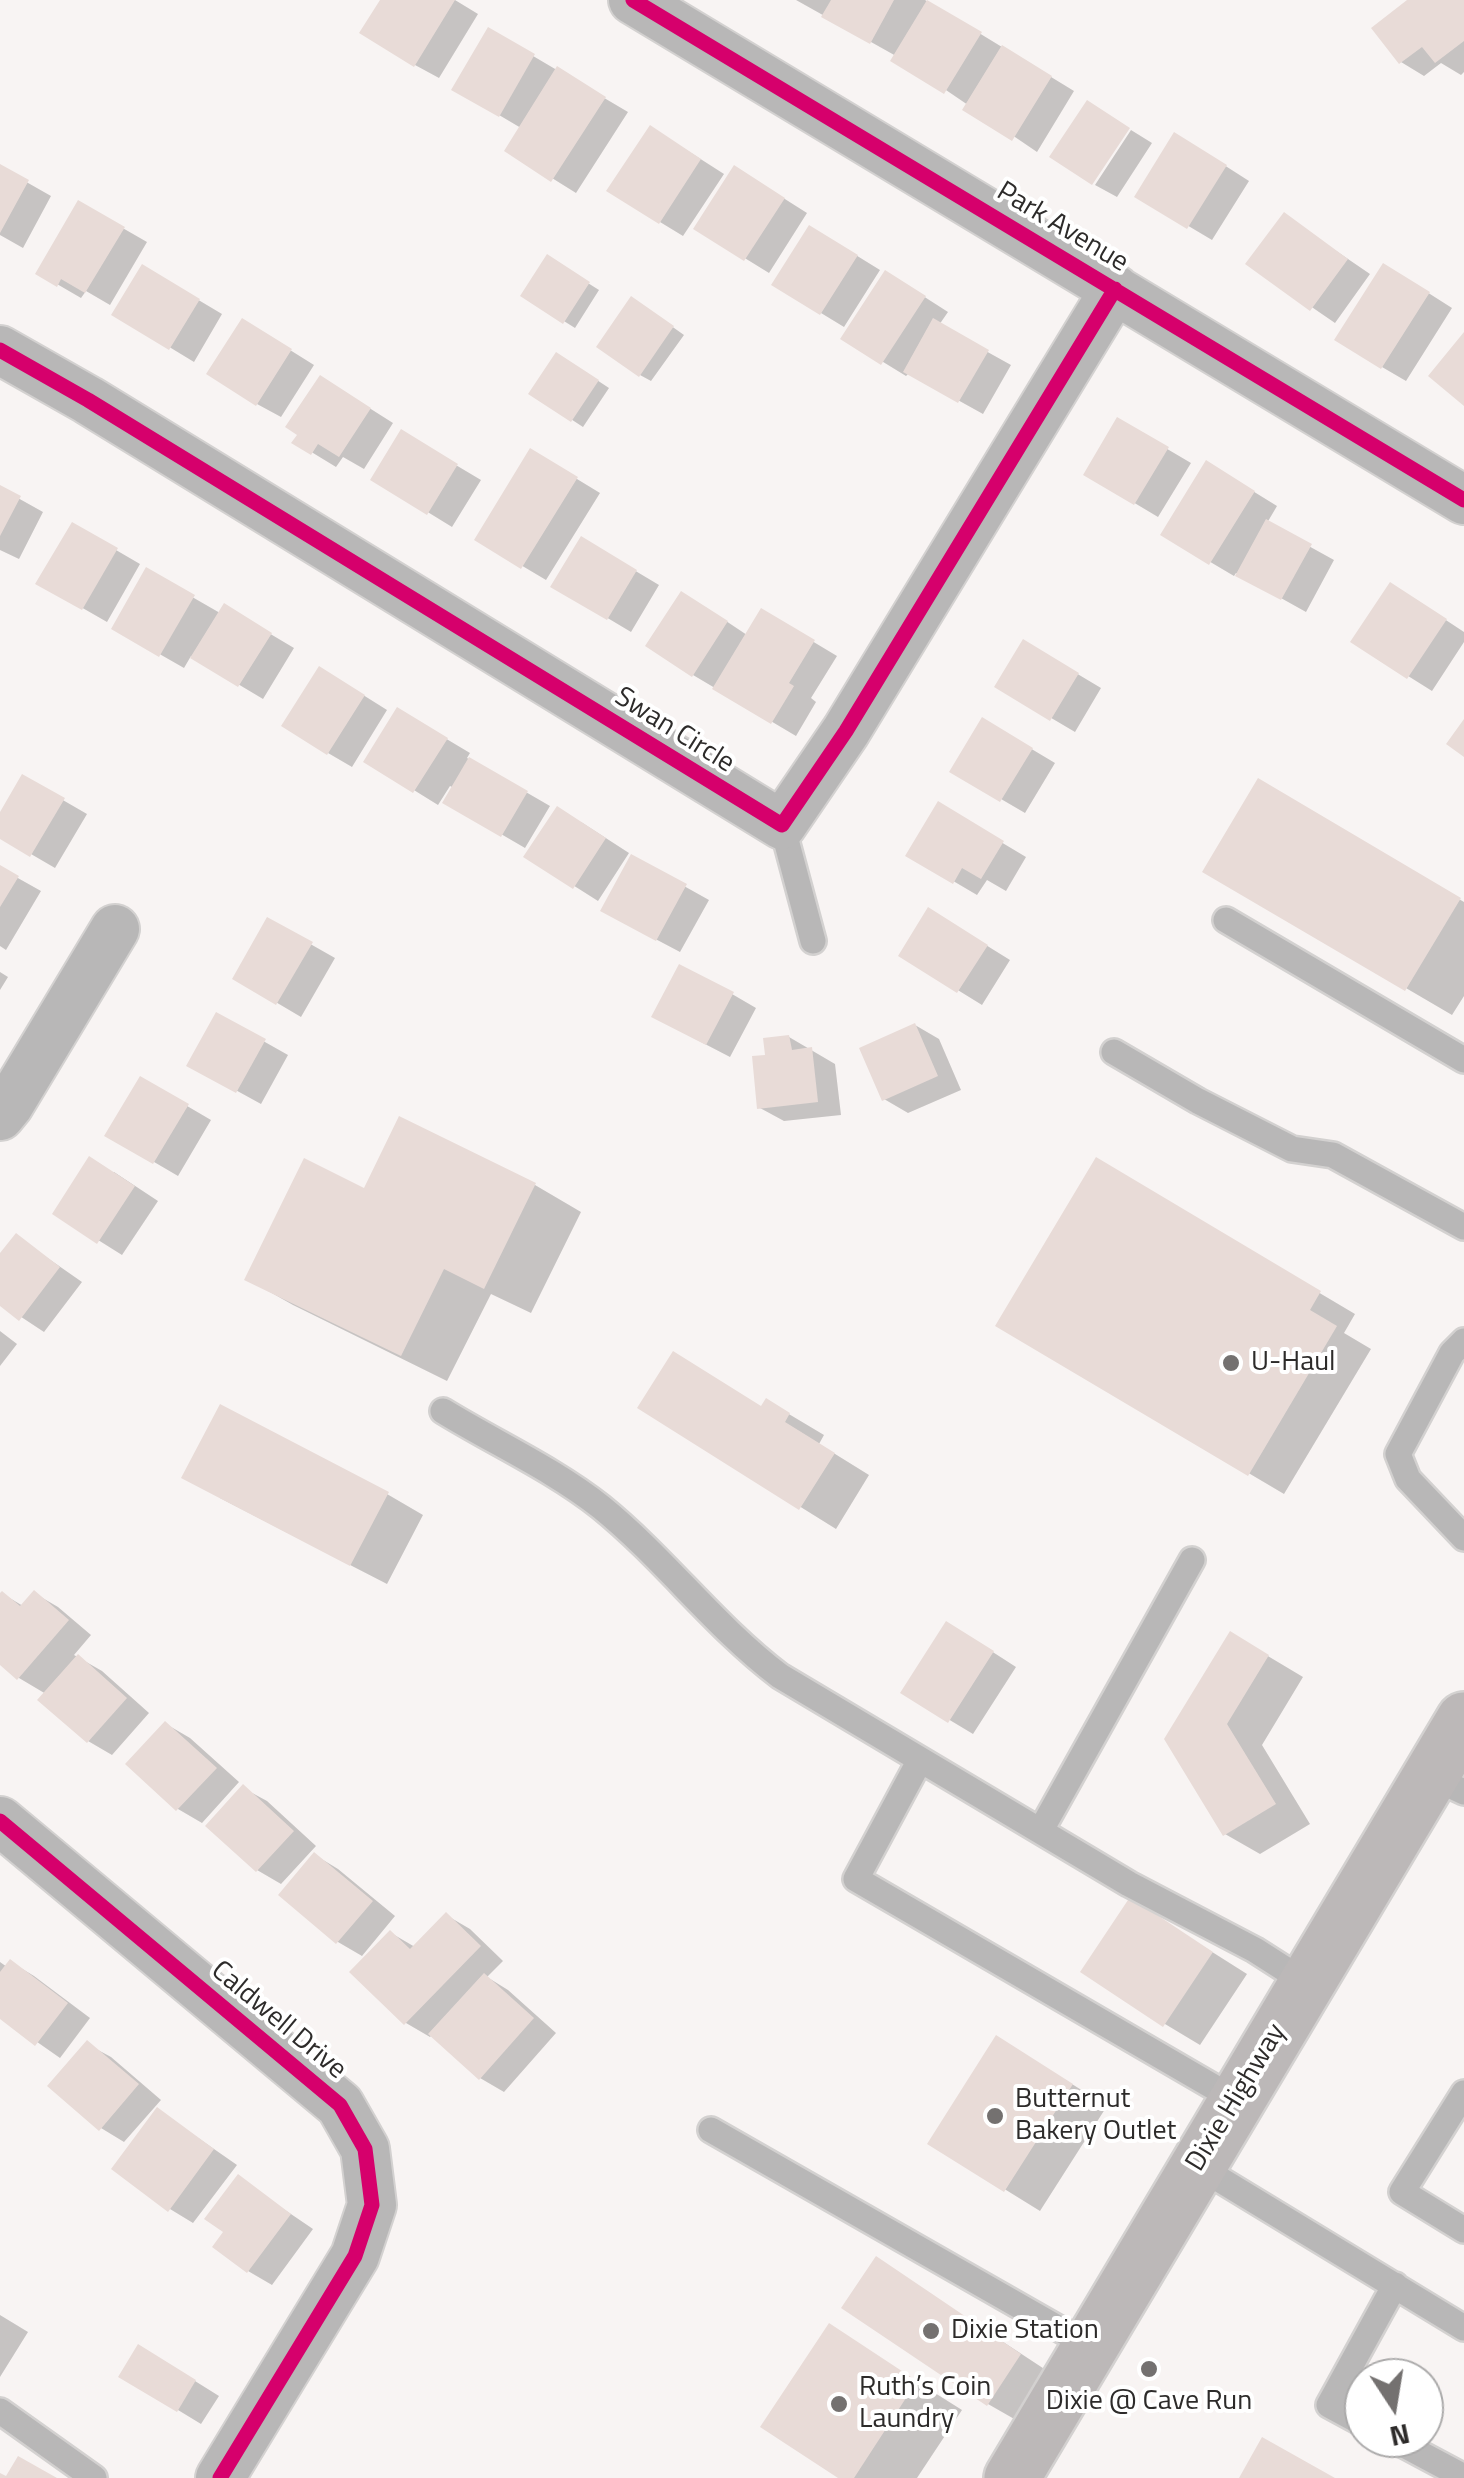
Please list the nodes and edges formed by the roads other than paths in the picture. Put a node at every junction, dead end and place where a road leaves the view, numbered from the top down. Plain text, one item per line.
1 (634, 0) edge
2 (1115, 289) junction
3 (0, 350) edge
4 (1464, 500) edge
5 (782, 825) junction
6 (1226, 920) dead end
7 (115, 929) dead end
8 (812, 941) dead end
9 (1114, 1052) dead end
10 (1463, 1057) edge
11 (0, 1116) edge
12 (1464, 1227) edge
13 (1464, 1341) edge
14 (444, 1411) dead end
15 (1464, 1538) edge
16 (1192, 1560) dead end
17 (1464, 1720) edge
18 (920, 1760) junction
19 (1447, 1784) edge
20 (0, 1821) edge
21 (1041, 1830) junction
22 (1305, 1982) junction
23 (1464, 2093) edge
24 (1236, 2100) junction
25 (711, 2130) dead end
26 (1196, 2165) junction
27 (1464, 2230) edge
28 (1395, 2285) junction
29 (1464, 2328) edge
30 (1091, 2347) junction
31 (1355, 2358) edge
32 (1344, 2378) edge
33 (0, 2410) edge
34 (1344, 2414) edge
35 (1428, 2458) edge
36 (1464, 2477) edge
37 (94, 2478) edge
38 (220, 2478) edge
39 (1012, 2478) edge

1 - 2 street, Park Avenue
2 - 4 street, Park Avenue
2 - 5 street
3 - 5 street, Swan Circle
5 - 8 lane
6 - 10 lane
7 - 11 street
9 - 12 lane
13 - 15 lane
14 - 18 lane
16 - 21 lane
17 - 19 main road, Dixie Highway
18 - 21 lane
18 - 24 lane
19 - 22 main road, Dixie Highway
20 - 38 street, Caldwell Drive
21 - 22 lane
22 - 24 main road, Dixie Highway
23 - 27 lane
24 - 26 main road, Dixie Highway
25 - 30 lane
26 - 28 lane
26 - 30 main road, Dixie Highway
28 - 29 lane
28 - 31 lane
30 - 39 main road, Dixie Highway
32 - 34 lane
33 - 37 lane
35 - 36 lane

